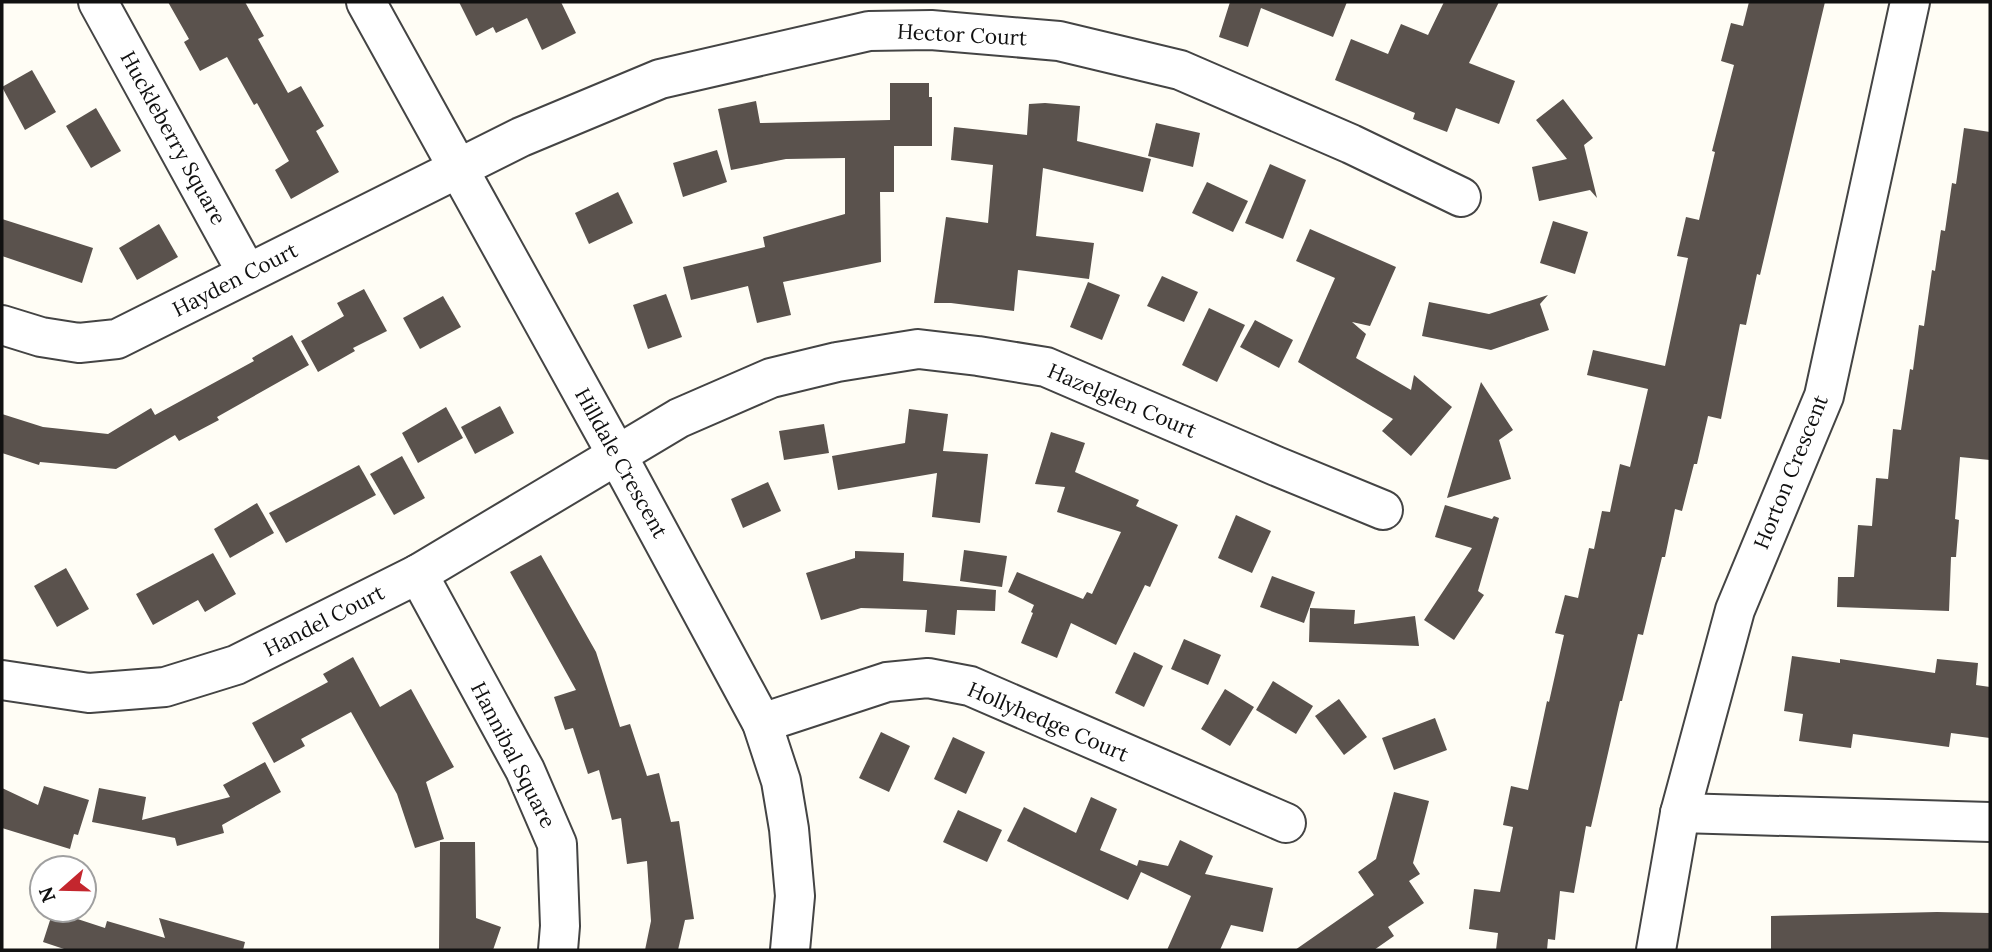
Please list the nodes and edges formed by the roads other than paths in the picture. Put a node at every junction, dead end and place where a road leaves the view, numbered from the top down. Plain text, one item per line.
1 (98, 2) edge
2 (366, 2) edge
3 (1910, 2) edge
4 (930, 16) edge
5 (457, 168) junction
6 (1461, 197) dead end
7 (247, 274) junction
8 (2, 325) edge
9 (617, 455) junction
10 (1383, 510) dead end
11 (418, 574) junction
12 (2, 680) edge
13 (762, 723) junction
14 (1680, 813) junction
15 (1990, 822) edge
16 (1286, 823) dead end
17 (558, 950) edge
18 (790, 950) edge
19 (1656, 950) edge

1 - 7 street, Huckleberry Square
2 - 5 street, Hilldale Crescent
3 - 14 street, Horton Crescent
4 - 5 street, Hector Court
4 - 6 street, Hector Court
5 - 7 street, Hayden Court
5 - 9 street, Hilldale Crescent
7 - 8 street, Hayden Court
9 - 10 street, Hazelglen Court
9 - 11 street, Handel Court
9 - 13 street, Hilldale Crescent
11 - 12 street, Handel Court
11 - 17 street, Hannibal Square
13 - 16 street, Hollyhedge Court
13 - 18 street, Hilldale Crescent
14 - 15 street
14 - 19 street, Horton Crescent

